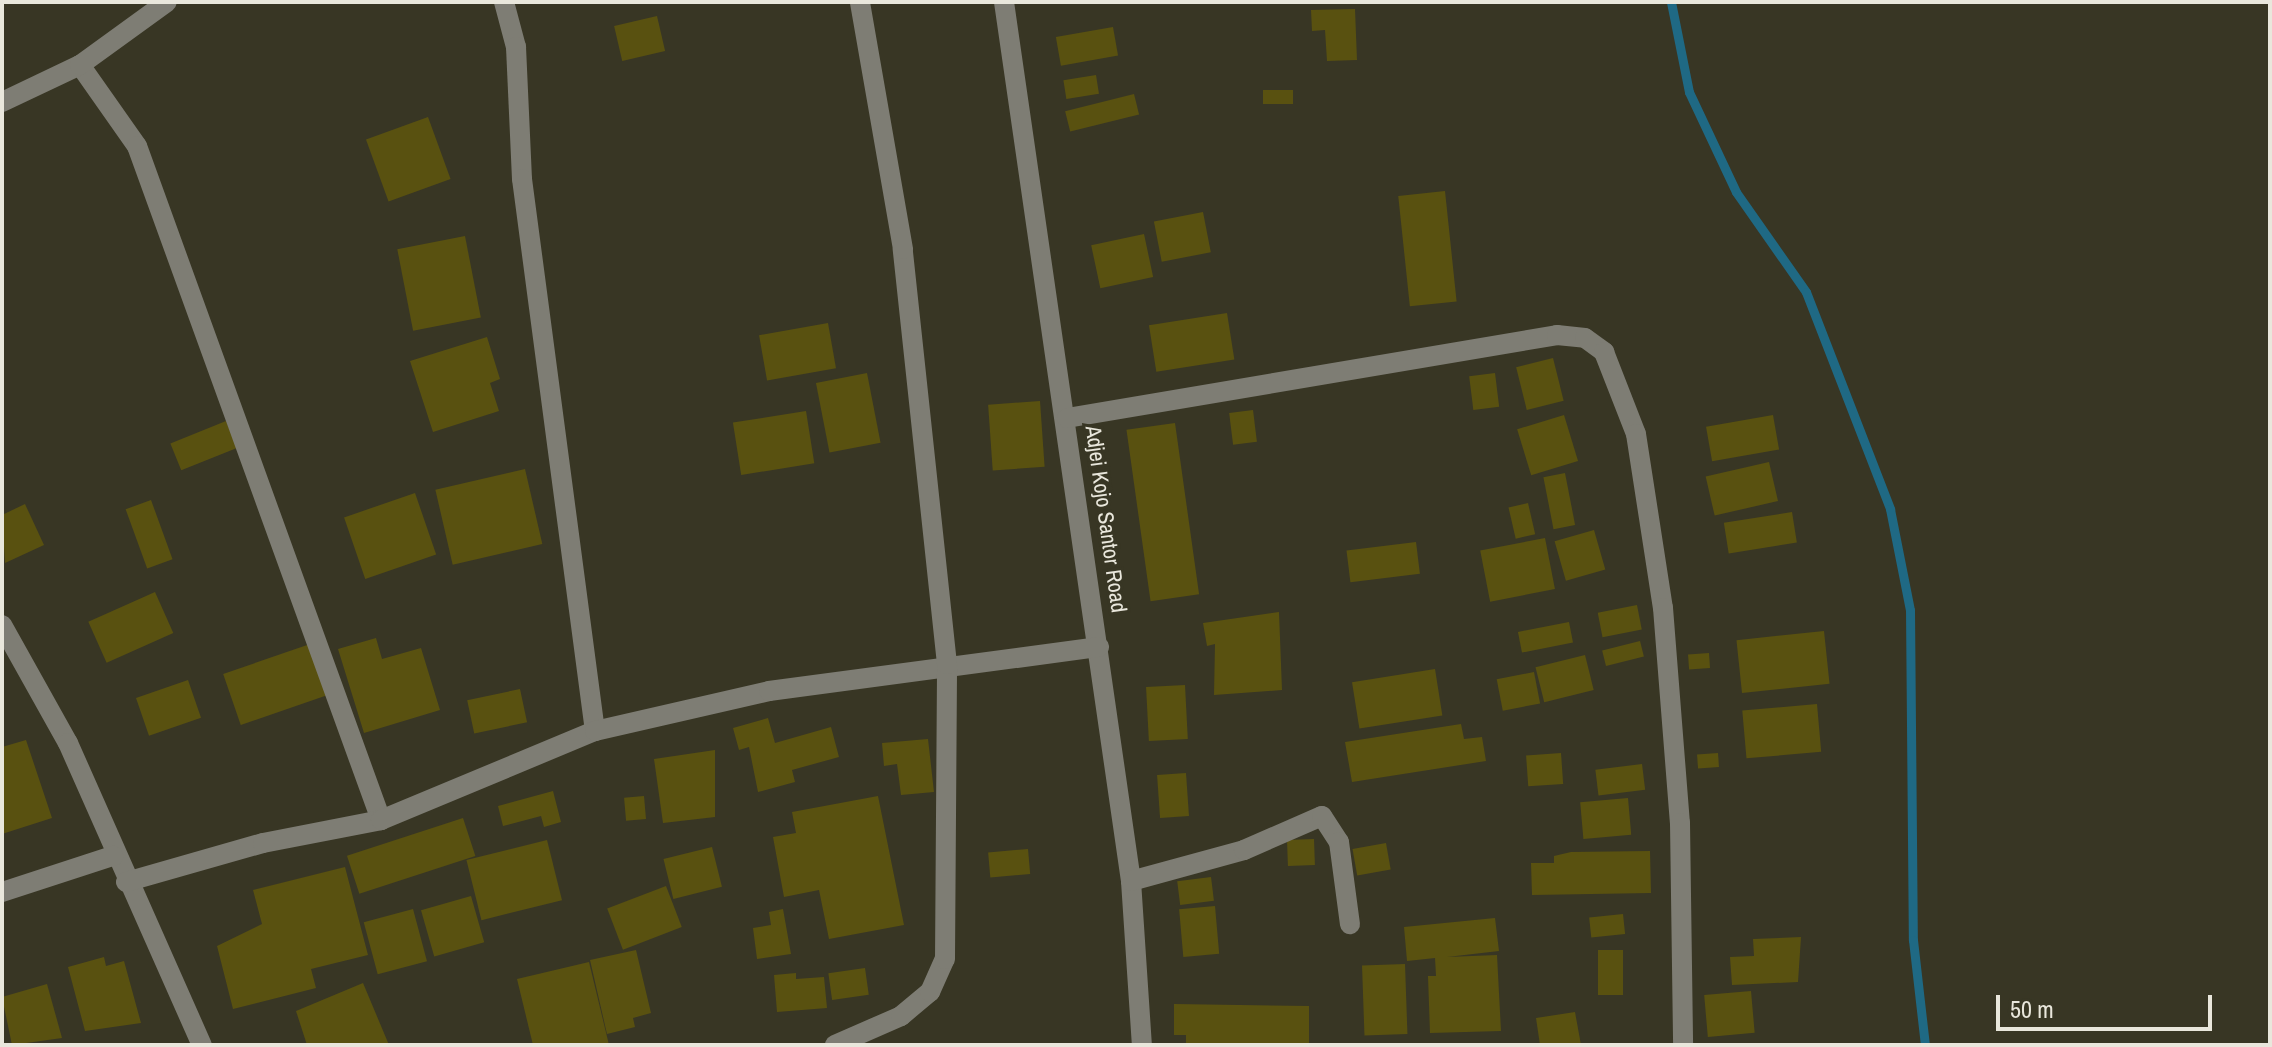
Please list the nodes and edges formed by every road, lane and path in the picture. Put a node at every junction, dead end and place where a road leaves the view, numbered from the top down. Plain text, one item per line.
1 (167, 2) edge
2 (504, 2) edge
3 (860, 2) edge
4 (1004, 2) edge
5 (80, 65) junction
6 (2, 102) edge
7 (1067, 418) junction
8 (2, 625) edge
9 (1099, 647) junction
10 (947, 664) junction
11 (595, 731) junction
12 (381, 820) junction
13 (113, 856) junction
14 (1131, 881) junction
15 (126, 882) junction
16 (2, 892) edge
17 (1350, 924) dead end
18 (202, 1045) edge
19 (835, 1045) edge
20 (1142, 1045) edge
21 (1683, 1045) edge

1 - 5 street
2 - 11 street
3 - 10 street
4 - 7 street, Adjei Kojo Santor Road
5 - 6 street
5 - 12 street
7 - 9 street, Adjei Kojo Santor Road
7 - 21 street
8 - 13 street
9 - 10 street
9 - 14 street, Adjei Kojo Santor Road
10 - 11 street
10 - 19 street
11 - 12 street
12 - 15 street
13 - 15 street
13 - 16 street
14 - 17 street
14 - 20 street, Adjei Kojo Santor Road
15 - 18 street

